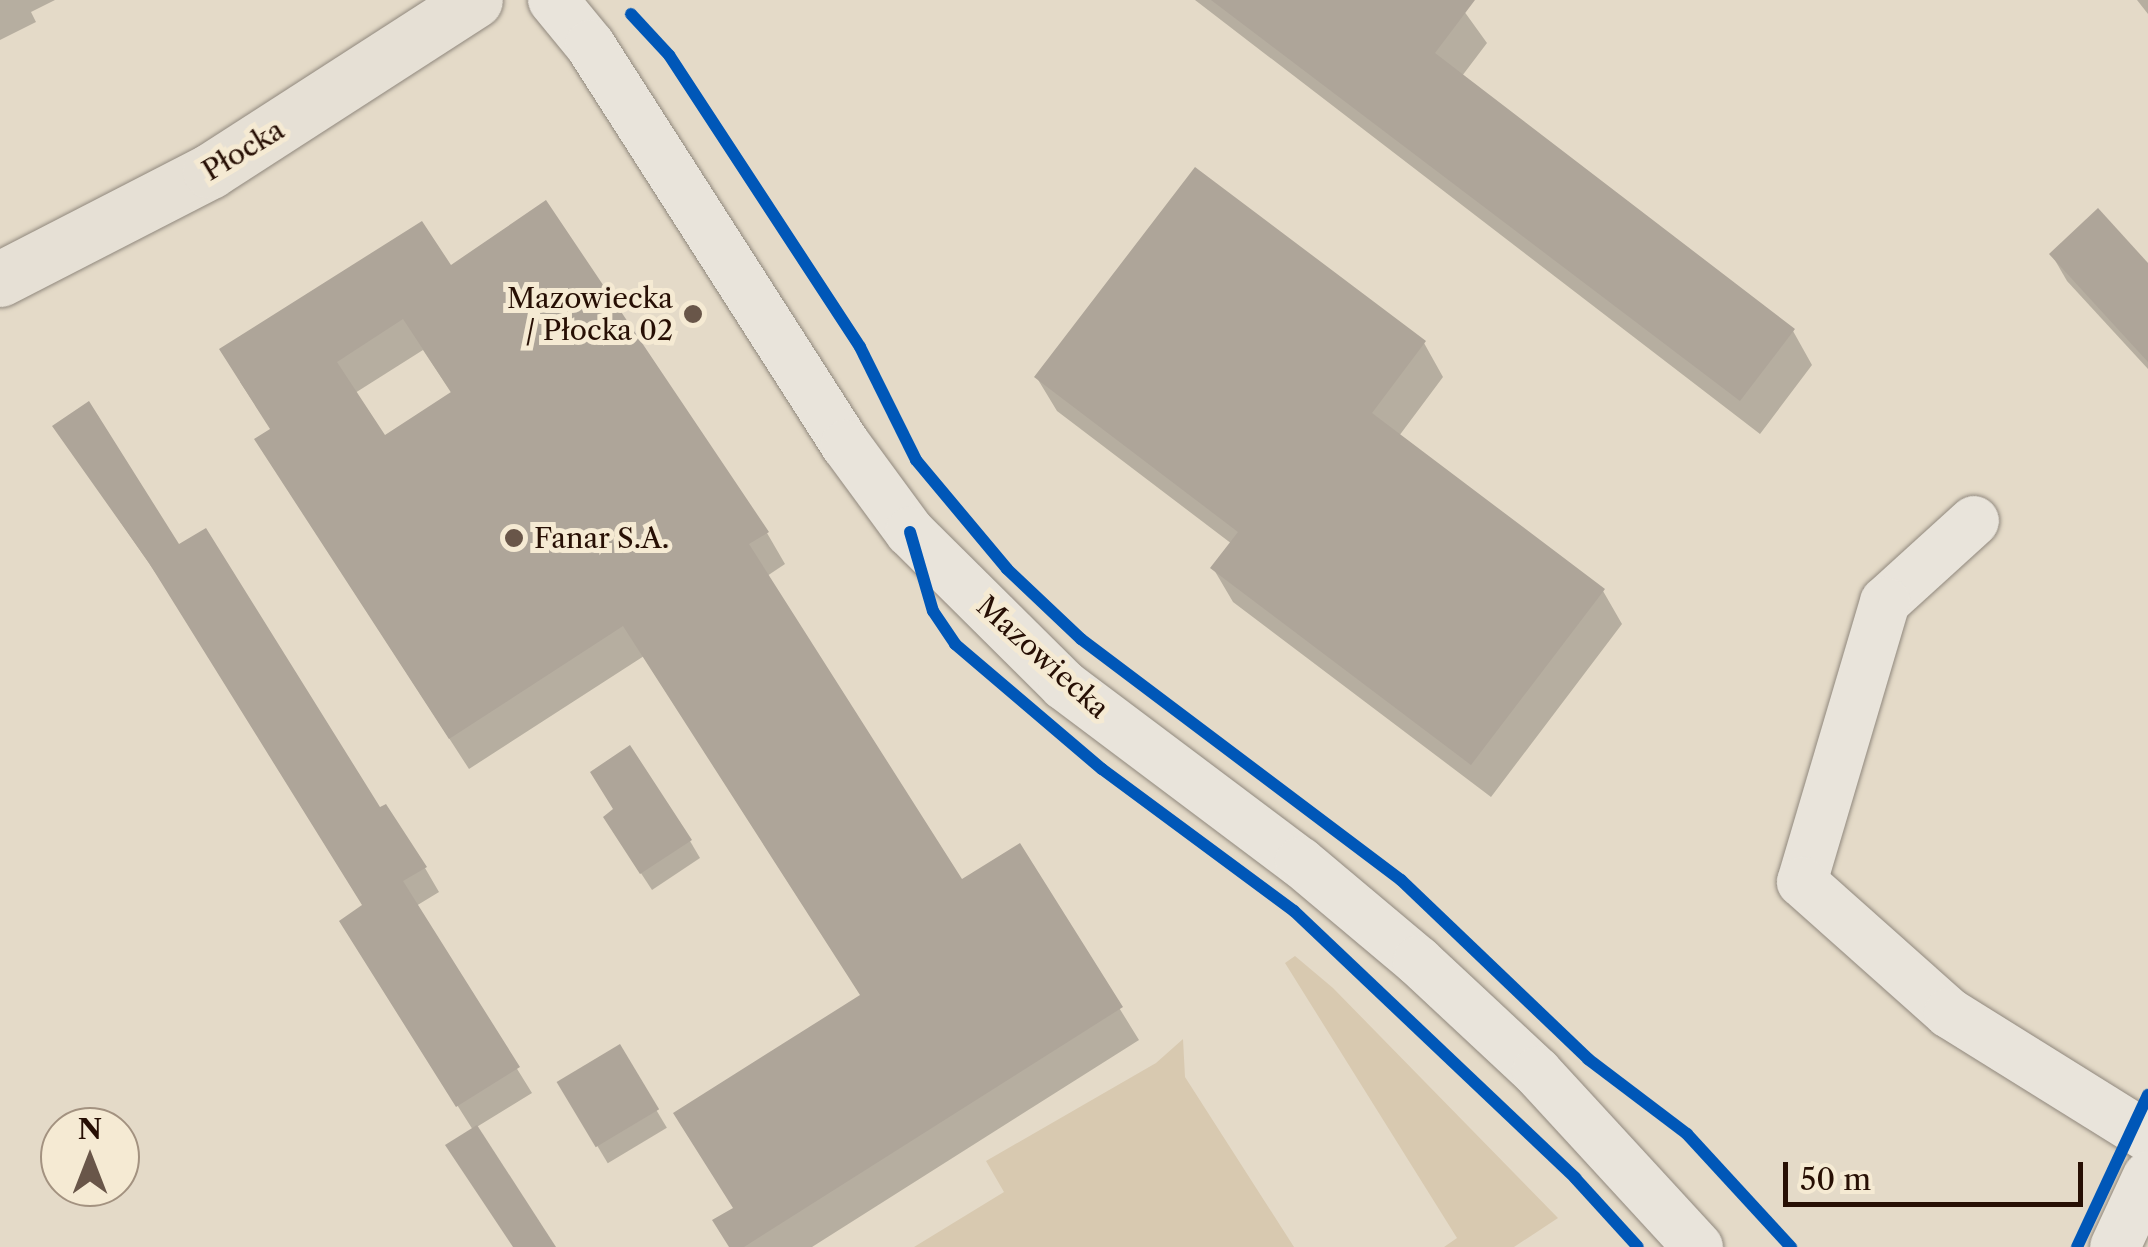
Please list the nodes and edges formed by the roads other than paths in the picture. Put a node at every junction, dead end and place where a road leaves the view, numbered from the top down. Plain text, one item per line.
1 (475, 0) edge
2 (553, 0) edge
3 (0, 279) edge
4 (1974, 521) dead end
5 (2148, 1137) edge
6 (2148, 1176) edge
7 (1698, 1247) edge
8 (2115, 1247) edge

1 - 3 main road, Płocka
2 - 7 street, Mazowiecka
4 - 5 street
6 - 8 street

